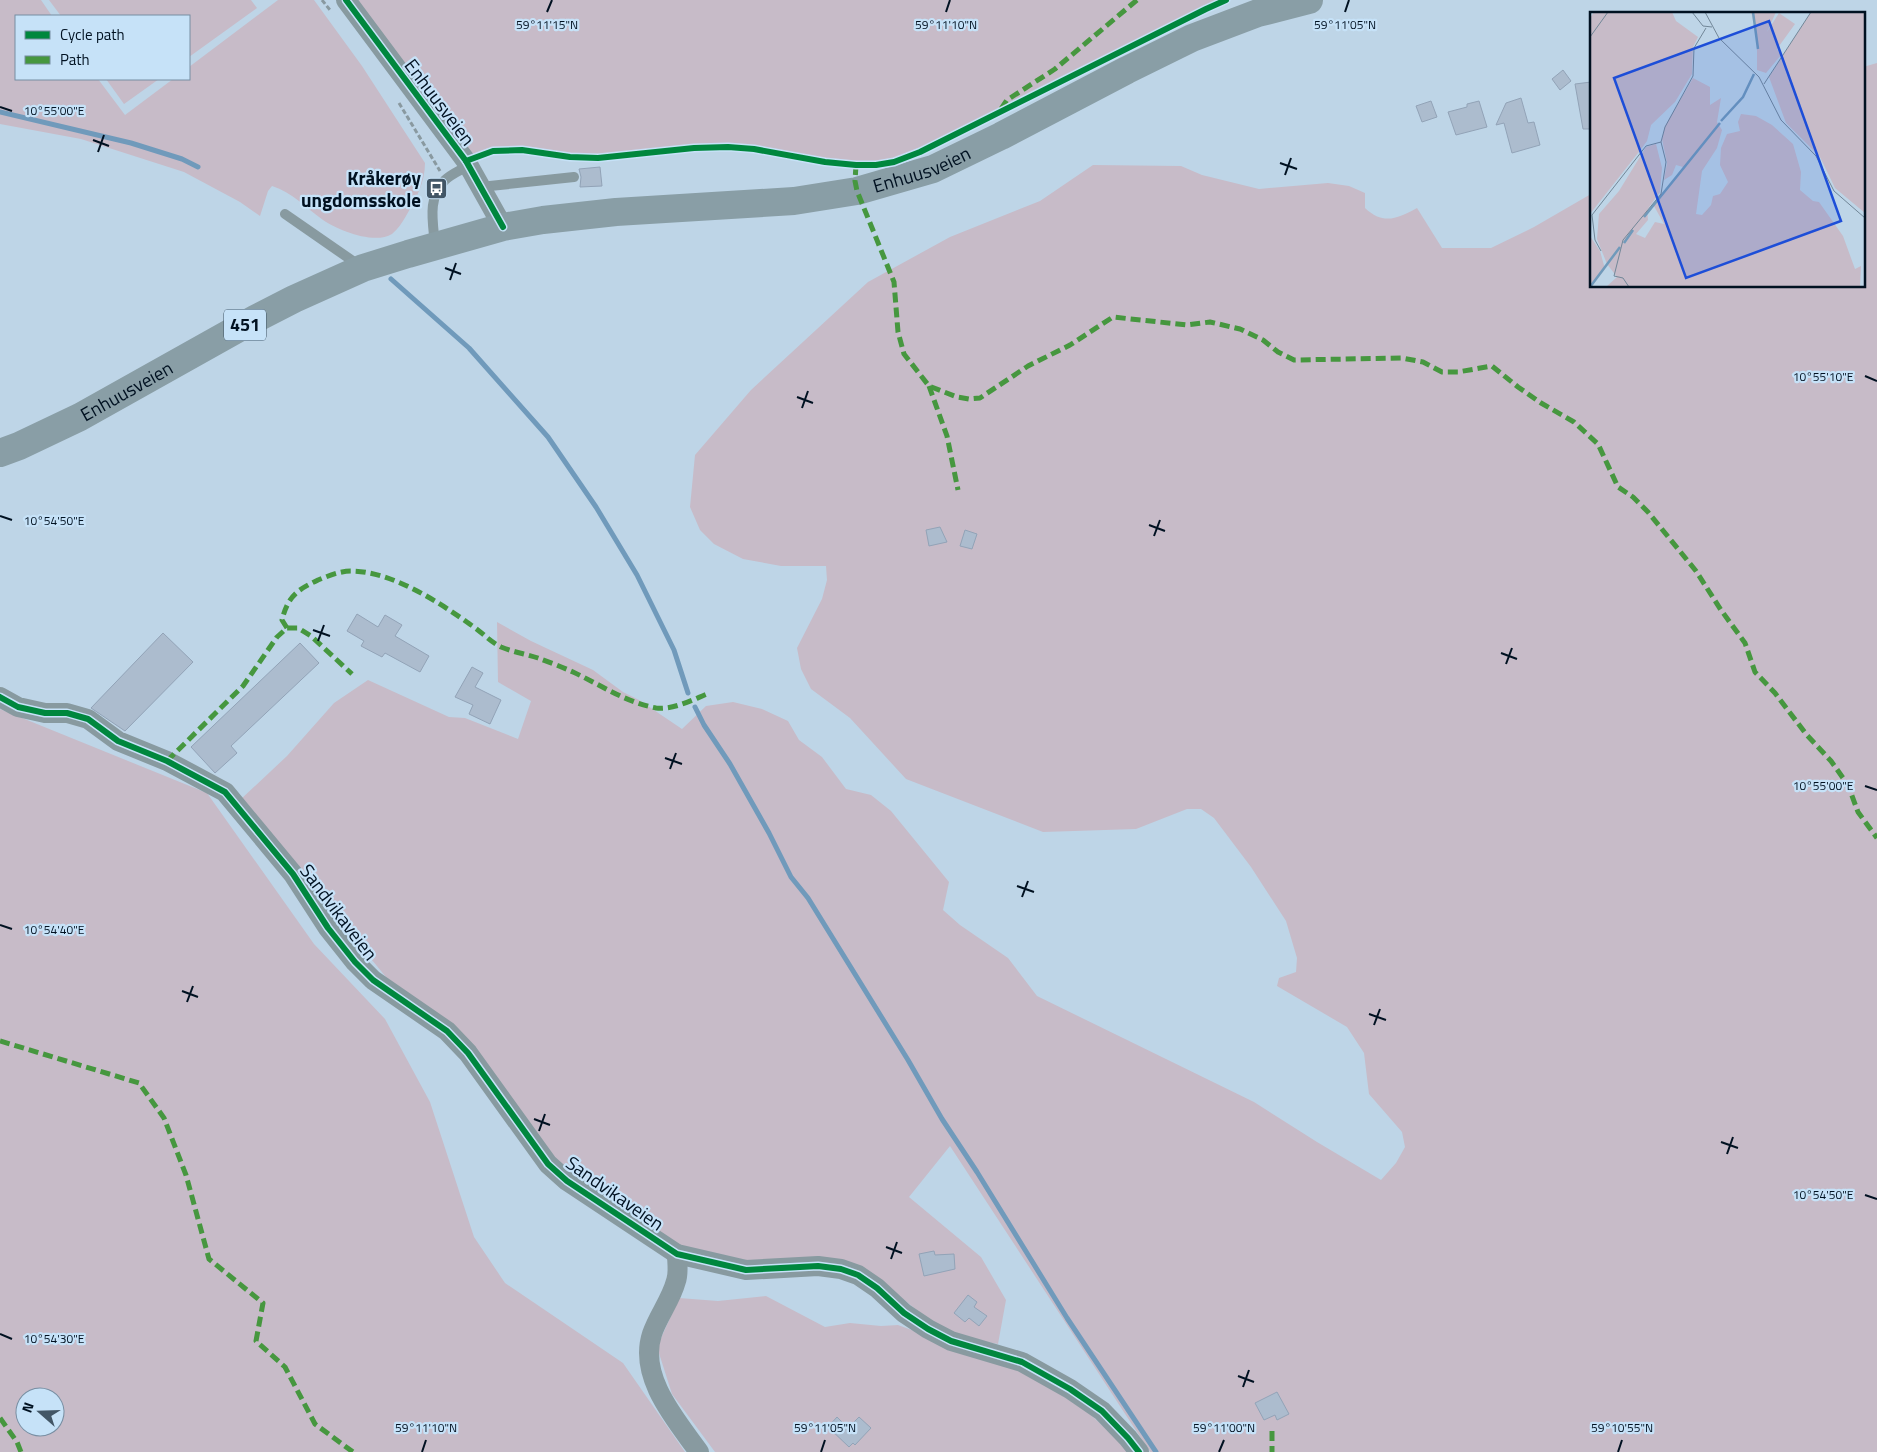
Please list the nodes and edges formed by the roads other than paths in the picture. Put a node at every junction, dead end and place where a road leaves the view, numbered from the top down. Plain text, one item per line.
1 (1309, 0) edge
2 (340, 8) edge
3 (468, 165) junction
4 (574, 177) dead end
5 (482, 190) junction
6 (285, 214) dead end
7 (502, 227) junction
8 (436, 246) junction
9 (363, 268) junction
10 (0, 453) edge
11 (0, 697) edge
12 (677, 1254) junction
13 (699, 1452) edge
14 (1139, 1452) edge

1 - 7 main road, Enhuusveien / 451
2 - 3 street, Enhuusveien
3 - 5 street, Enhuusveien
3 - 8 lane
4 - 5 lane
5 - 7 street, Enhuusveien
6 - 9 lane
7 - 8 main road, Enhuusveien / 451
8 - 9 main road, Enhuusveien / 451
9 - 10 main road, Enhuusveien / 451
11 - 12 street, Sandvikaveien
12 - 13 street
12 - 14 street, Sandvikaveien

